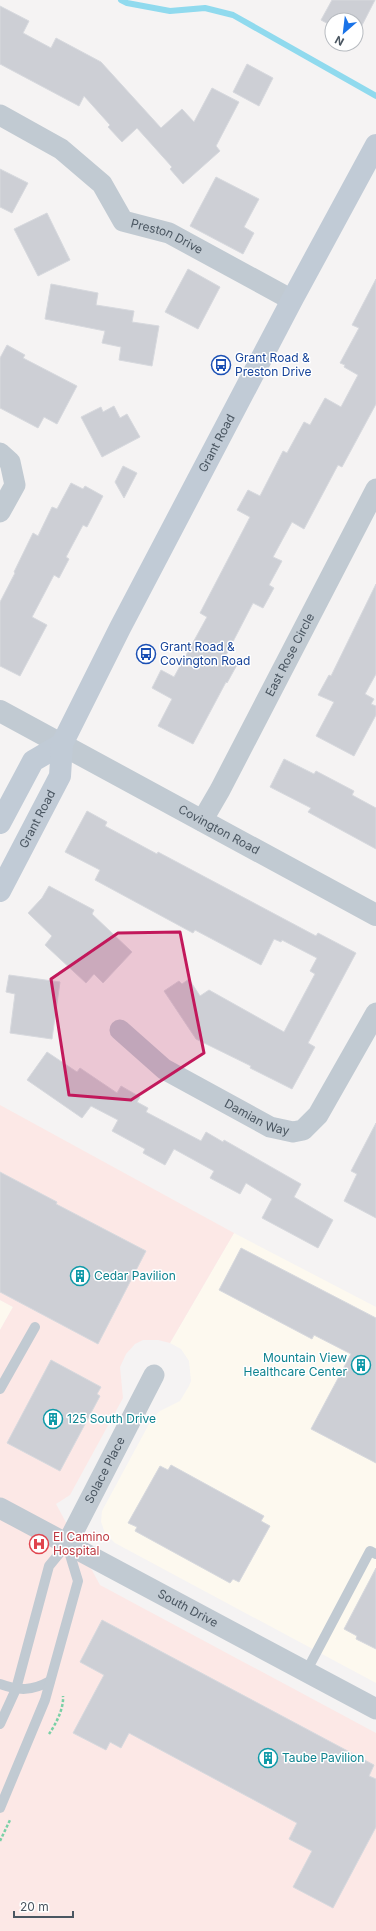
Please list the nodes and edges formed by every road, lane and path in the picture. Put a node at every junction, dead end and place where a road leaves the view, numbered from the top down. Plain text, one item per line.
1 (0, 115) edge
2 (376, 145) edge
3 (292, 300) junction
4 (5, 458) edge
5 (376, 488) edge
6 (0, 512) edge
7 (0, 711) edge
8 (62, 744) junction
9 (202, 820) junction
10 (0, 823) edge
11 (0, 892) edge
12 (376, 915) edge
13 (376, 1013) edge
14 (120, 1030) dead end
15 (35, 1327) dead end
16 (154, 1375) dead end
17 (0, 1389) edge
18 (0, 1508) edge
19 (67, 1544) junction
20 (376, 1554) edge
21 (306, 1672) junction
22 (50, 1681) junction
23 (0, 1684) edge
24 (16, 1689) junction
25 (376, 1709) edge
26 (0, 1724) edge
27 (3, 1796) edge
28 (0, 1808) edge

1 - 3 street, Preston Drive
2 - 3 main road, Grant Road
3 - 8 main road, Grant Road
4 - 6 street
5 - 9 street, East Rose Circle
7 - 8 street, Covington Road
8 - 9 street, Covington Road
8 - 10 main road
8 - 11 main road, Grant Road
9 - 12 street, Covington Road
13 - 14 street, Damian Way
15 - 17 lane
16 - 19 street, Solace Place
18 - 19 street, South Drive
19 - 21 street, South Drive
19 - 22 lane
19 - 24 lane
20 - 21 lane
21 - 25 street, South Drive
22 - 24 lane
22 - 27 lane
23 - 24 lane
24 - 26 lane
27 - 28 lane

